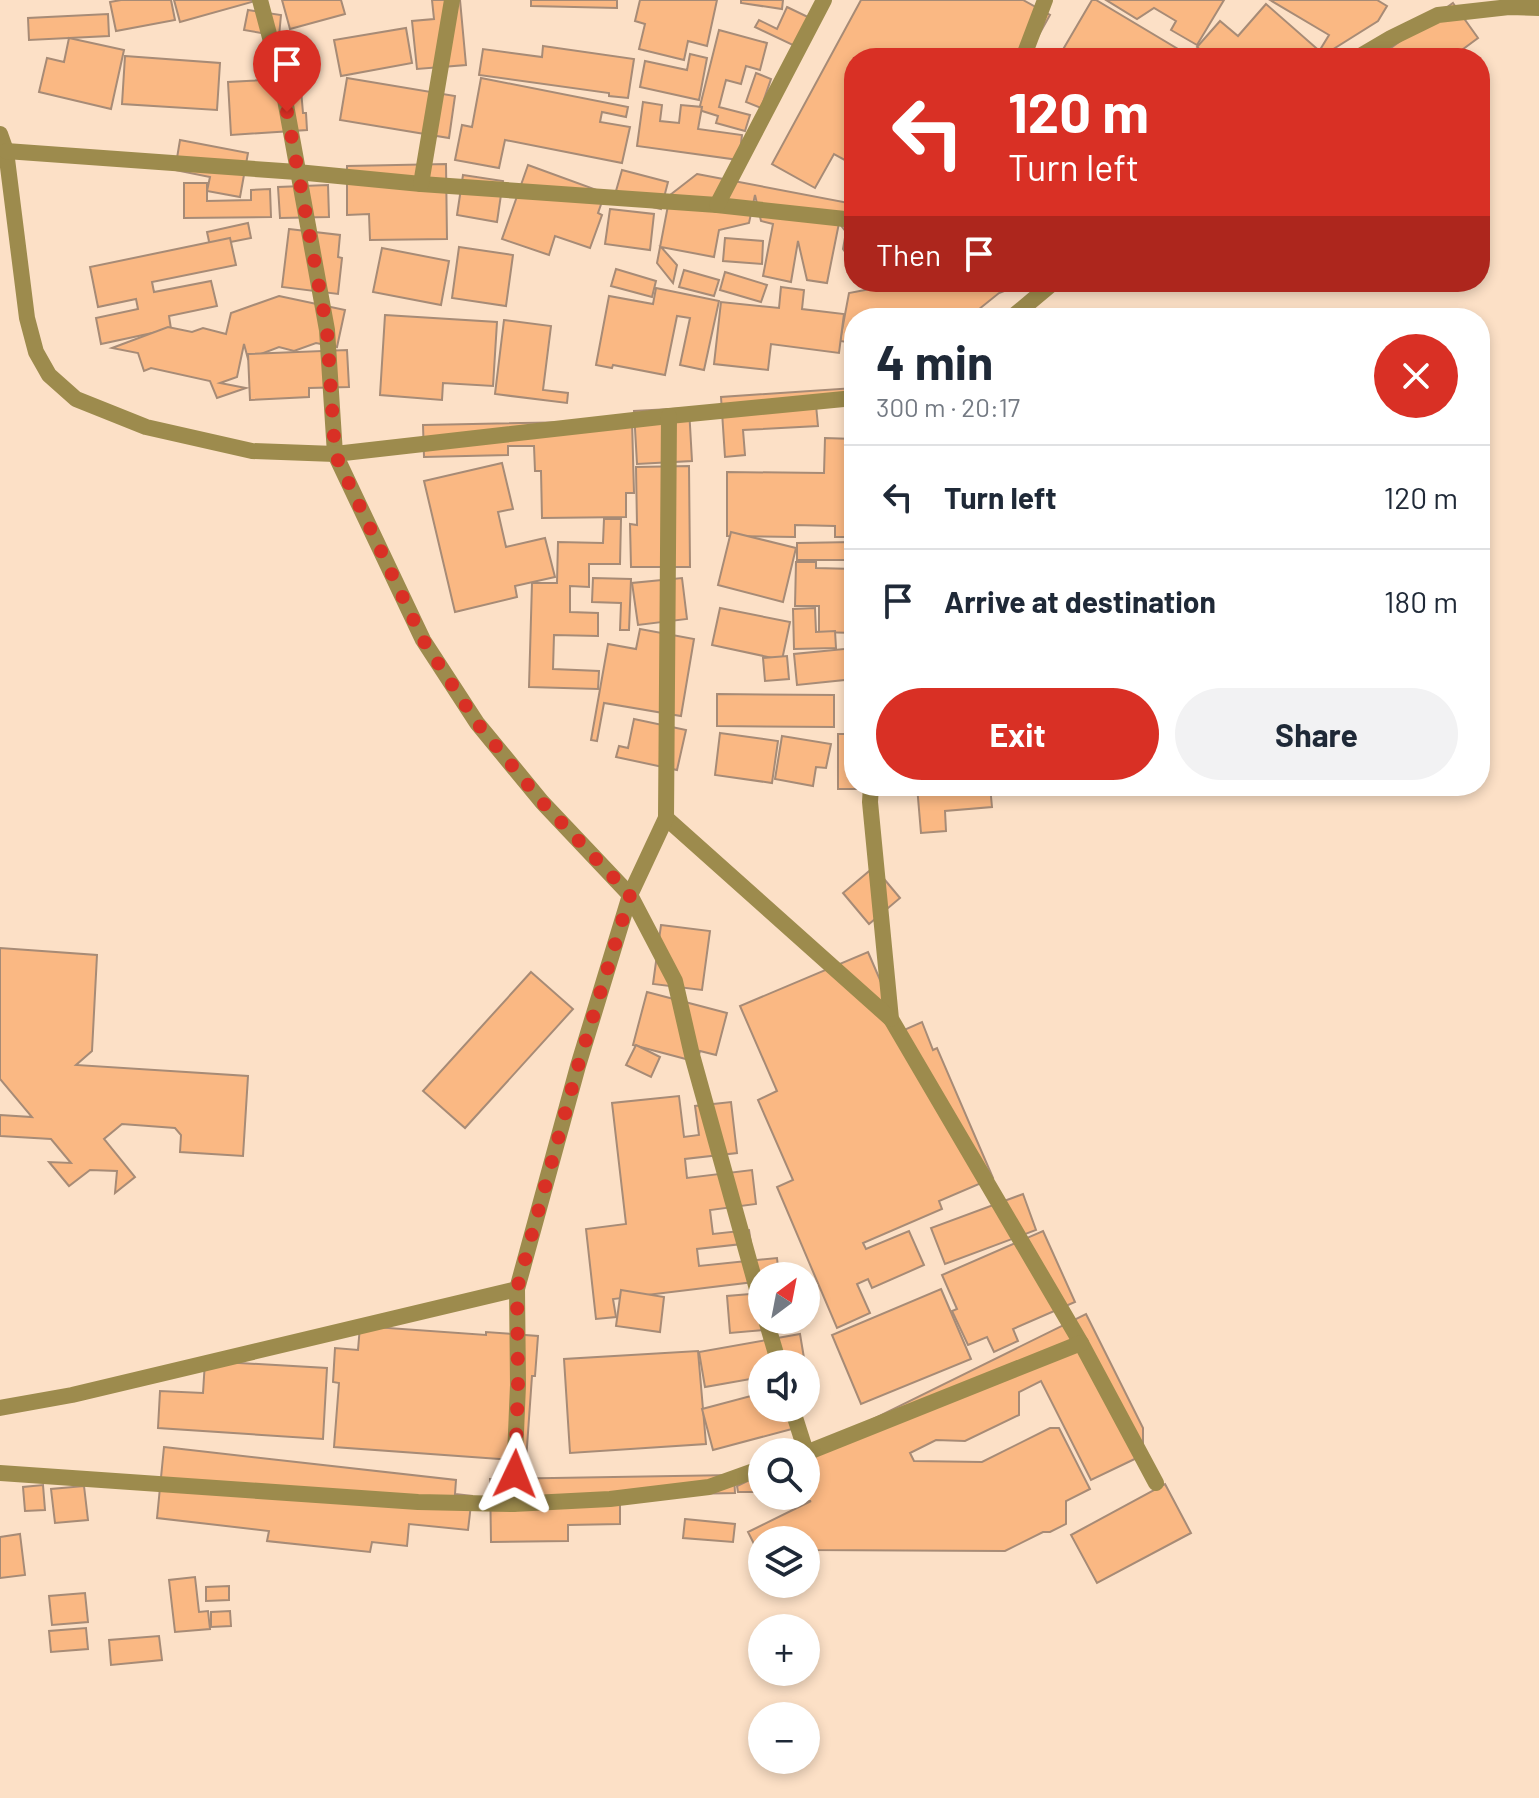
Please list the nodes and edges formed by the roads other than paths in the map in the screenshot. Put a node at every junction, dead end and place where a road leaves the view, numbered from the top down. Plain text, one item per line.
1 (260, 0) edge
2 (452, 0) edge
3 (824, 0) edge
4 (1045, 0) edge
5 (1456, 0) edge
6 (1539, 8) edge
7 (1438, 15) junction
8 (1027, 48) edge
9 (1374, 48) edge
10 (0, 134) edge
11 (6, 151) junction
12 (297, 172) junction
13 (421, 184) junction
14 (717, 205) junction
15 (844, 219) edge
16 (1037, 292) edge
17 (1021, 308) edge
18 (844, 399) edge
19 (669, 416) junction
20 (335, 454) junction
21 (870, 796) edge
22 (666, 818) junction
23 (630, 895) junction
24 (891, 1019) junction
25 (750, 1262) edge
26 (517, 1289) junction
27 (1081, 1343) junction
28 (0, 1408) edge
29 (820, 1446) edge
30 (0, 1473) edge
31 (748, 1473) edge
32 (1156, 1483) dead end
33 (513, 1504) junction

1 - 12 street
2 - 13 street
3 - 14 street
4 - 8 street
5 - 7 street
6 - 7 street
7 - 9 street
10 - 11 street
11 - 12 street
11 - 20 street
12 - 13 street
12 - 20 street
13 - 14 street
14 - 15 street
16 - 17 street
18 - 19 street
19 - 20 street
19 - 22 street
20 - 23 street
21 - 24 street
22 - 23 street
22 - 24 street
23 - 25 street
23 - 26 street
24 - 27 street
26 - 28 street
26 - 33 street
27 - 29 street
27 - 32 street
30 - 33 street
31 - 33 street

